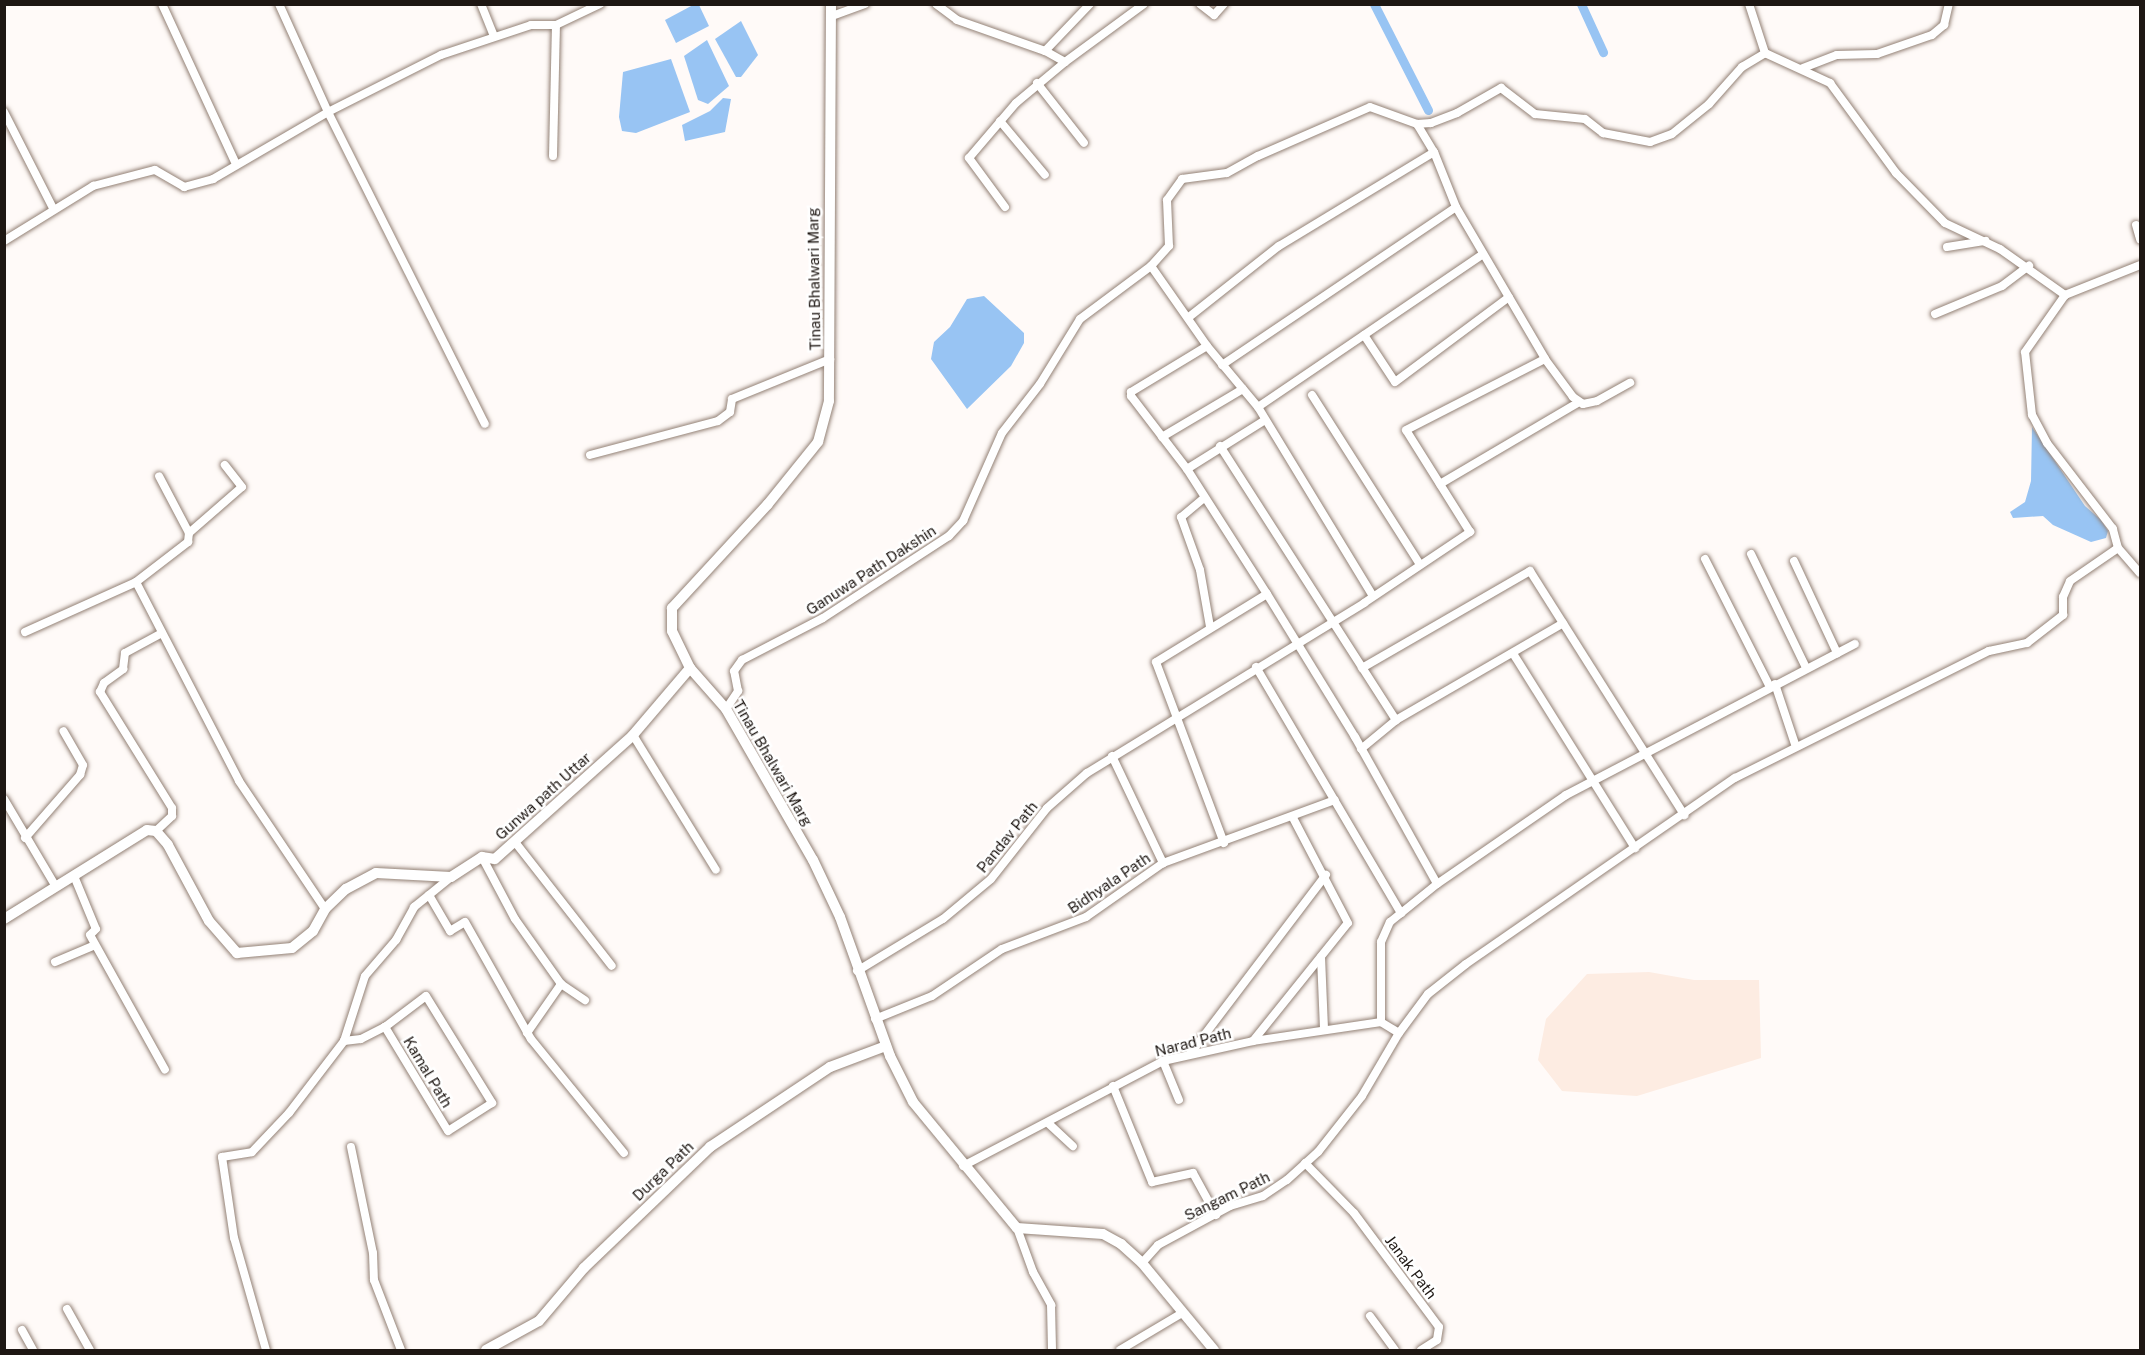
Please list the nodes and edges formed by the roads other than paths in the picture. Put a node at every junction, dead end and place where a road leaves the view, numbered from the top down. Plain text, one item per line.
1 (162, 4) edge
2 (279, 4) edge
3 (481, 4) edge
4 (600, 4) edge
5 (831, 4) edge
6 (865, 4) edge
7 (936, 4) edge
8 (1090, 4) edge
9 (1144, 4) edge
10 (1200, 4) edge
11 (1224, 4) edge
12 (1749, 4) edge
13 (1949, 4) edge
14 (832, 16) junction
15 (556, 25) junction
16 (494, 37) junction
17 (1045, 51) junction
18 (1765, 53) junction
19 (1065, 62) junction
20 (1803, 68) junction
21 (1037, 83) junction
22 (4, 112) edge
23 (328, 112) junction
24 (1000, 121) junction
25 (1417, 124) junction
26 (1084, 143) dead end
27 (1434, 152) junction
28 (553, 156) dead end
29 (236, 164) junction
30 (1045, 175) dead end
31 (1005, 207) dead end
32 (1456, 207) junction
33 (53, 208) junction
34 (2136, 225) dead end
35 (2140, 238) edge
36 (4, 241) edge
37 (1987, 241) junction
38 (1947, 247) dead end
39 (1483, 254) junction
40 (2140, 265) edge
41 (1151, 266) junction
42 (2029, 266) junction
43 (2065, 295) junction
44 (1509, 297) junction
45 (1935, 314) dead end
46 (1189, 317) junction
47 (1364, 335) junction
48 (1207, 346) junction
49 (830, 358) junction
50 (1545, 359) junction
51 (1222, 365) junction
52 (1630, 383) dead end
53 (1243, 389) junction
54 (1312, 395) dead end
55 (1579, 402) junction
56 (1258, 407) junction
57 (1265, 420) junction
58 (485, 424) dead end
59 (1162, 437) junction
60 (1220, 446) junction
61 (590, 455) dead end
62 (225, 465) dead end
63 (1188, 469) junction
64 (159, 476) dead end
65 (1440, 484) junction
66 (1204, 498) junction
67 (189, 533) junction
68 (2118, 548) junction
69 (1750, 554) dead end
70 (1705, 559) dead end
71 (1794, 561) dead end
72 (1419, 563) junction
73 (2140, 573) edge
74 (136, 582) junction
75 (1267, 594) junction
76 (1373, 596) junction
77 (1334, 620) junction
78 (1563, 623) junction
79 (1210, 627) junction
80 (25, 632) dead end
81 (162, 633) junction
82 (1295, 642) junction
83 (1854, 644) dead end
84 (1837, 653) junction
85 (1514, 655) junction
86 (1256, 667) junction
87 (690, 668) junction
88 (1362, 668) junction
89 (1806, 668) junction
90 (1772, 686) junction
91 (726, 709) junction
92 (1175, 718) junction
93 (1396, 720) junction
94 (63, 731) dead end
95 (633, 735) junction
96 (1796, 747) junction
97 (1361, 749) junction
98 (1645, 751) junction
99 (1112, 756) junction
100 (1593, 779) junction
101 (1335, 800) junction
102 (5, 802) edge
103 (1684, 815) junction
104 (1293, 818) junction
105 (156, 831) junction
106 (25, 838) junction
107 (515, 842) junction
108 (1224, 843) junction
109 (1635, 848) junction
110 (482, 857) junction
111 (1163, 863) junction
112 (716, 870) dead end
113 (1326, 875) junction
114 (74, 876) junction
115 (451, 876) junction
116 (1437, 884) junction
117 (57, 887) junction
118 (429, 895) junction
119 (325, 909) junction
120 (1401, 913) junction
121 (4, 919) edge
122 (95, 945) junction
123 (1321, 957) junction
124 (55, 962) dead end
125 (612, 966) dead end
126 (857, 971) junction
127 (561, 984) junction
128 (585, 1000) dead end
129 (874, 1019) junction
130 (1381, 1022) junction
131 (385, 1027) junction
132 (1324, 1030) junction
133 (527, 1033) junction
134 (1399, 1033) junction
135 (344, 1041) junction
136 (1253, 1041) junction
137 (885, 1046) junction
138 (1190, 1054) junction
139 (1163, 1061) junction
140 (165, 1070) dead end
141 (1113, 1086) junction
142 (1179, 1100) dead end
143 (1048, 1123) junction
144 (1073, 1146) dead end
145 (351, 1147) dead end
146 (624, 1153) dead end
147 (1305, 1163) junction
148 (963, 1166) junction
149 (1216, 1215) junction
150 (1017, 1228) junction
151 (1142, 1263) junction
152 (67, 1309) dead end
153 (1182, 1313) junction
154 (1370, 1316) dead end
155 (22, 1330) dead end
156 (33, 1350) edge
157 (90, 1350) edge
158 (266, 1350) edge
159 (401, 1350) edge
160 (486, 1350) edge
161 (1052, 1350) edge
162 (1120, 1350) edge
163 (1214, 1350) edge
164 (1395, 1350) edge
165 (1421, 1350) edge

1 - 29 street
2 - 23 street
3 - 16 street
4 - 15 street
5 - 14 street, Tinau Bhalwari Marg
6 - 14 street
7 - 17 street
8 - 17 street
9 - 19 street
10 - 11 street
12 - 18 street
13 - 20 street
14 - 49 street, Tinau Bhalwari Marg
15 - 16 street
15 - 28 street
16 - 23 street
17 - 19 street
18 - 20 street
18 - 25 street
19 - 21 street
20 - 37 street
21 - 24 street
21 - 26 street
22 - 33 street
23 - 29 street
23 - 58 street
24 - 30 street
24 - 31 street
25 - 27 street
25 - 41 street, Ganuwa Path Dakshin
27 - 32 street
27 - 46 street
29 - 33 street
32 - 39 street
32 - 51 street
33 - 36 street
34 - 35 street
37 - 38 street
37 - 42 street
39 - 44 street
39 - 47 street
40 - 43 street
41 - 46 street
41 - 91 street, Ganuwa Path Dakshin
42 - 43 street
42 - 45 street
43 - 68 street
44 - 47 street
44 - 50 street
46 - 48 street
47 - 56 street
48 - 51 street
48 - 59 street
49 - 61 street
49 - 87 street, Tinau Bhalwari Marg
50 - 55 street
50 - 65 street
51 - 53 street
52 - 55 street
53 - 56 street
53 - 59 street
54 - 72 street
55 - 65 street
56 - 57 street
57 - 60 street
57 - 76 street
59 - 63 street
60 - 63 street
60 - 77 street
62 - 67 street
63 - 66 street
64 - 67 street
65 - 72 street, Pandav Path
66 - 75 street
66 - 79 street
67 - 74 street
68 - 73 street
68 - 96 street, Sangam Path
69 - 89 street
70 - 90 street
71 - 84 street
72 - 76 street, Pandav Path
74 - 80 street
74 - 81 street
75 - 79 street
75 - 82 street
76 - 77 street, Pandav Path
77 - 82 street, Pandav Path
77 - 88 street
78 - 85 street
78 - 88 street
78 - 98 street
79 - 92 street
81 - 105 street
81 - 119 street
82 - 86 street, Pandav Path
82 - 97 street
83 - 84 street
84 - 89 street
85 - 93 street
85 - 100 street
86 - 92 street, Pandav Path
86 - 101 street
87 - 91 street, Tinau Bhalwari Marg
87 - 95 street, Gunwa path Uttar
88 - 93 street
89 - 90 street
90 - 96 street
90 - 98 street
91 - 126 street, Tinau Bhalwari Marg
92 - 99 street, Pandav Path
92 - 108 street
93 - 97 street
94 - 106 street
95 - 107 street, Gunwa path Uttar
95 - 112 street
96 - 103 street, Sangam Path
97 - 116 street
98 - 100 street
98 - 103 street
99 - 111 street
99 - 126 street, Pandav Path
100 - 109 street
100 - 116 street
101 - 104 street, Bidhyala Path
101 - 120 street
102 - 106 street
103 - 109 street, Sangam Path
104 - 108 street, Bidhyala Path
104 - 113 street
105 - 114 street
105 - 119 street
106 - 117 street
107 - 110 street, Gunwa path Uttar
107 - 125 street
108 - 111 street, Bidhyala Path
109 - 134 street, Sangam Path
110 - 115 street, Gunwa path Uttar
110 - 127 street
111 - 129 street, Bidhyala Path
113 - 123 street
113 - 138 street
114 - 117 street
114 - 122 street
115 - 118 street
115 - 119 street
116 - 120 street
117 - 121 street
118 - 133 street
118 - 135 street
120 - 130 street
122 - 124 street
122 - 140 street
123 - 132 street
123 - 136 street
126 - 129 street, Tinau Bhalwari Marg
127 - 128 street
127 - 133 street
129 - 137 street, Tinau Bhalwari Marg
130 - 132 street, Narad Path
130 - 134 street
131 - 131 street, Kamal Path
131 - 135 street
132 - 136 street, Narad Path
133 - 146 street
134 - 147 street, Sangam Path
135 - 158 street
136 - 138 street, Narad Path
137 - 148 street, Tinau Bhalwari Marg
137 - 160 street, Durga Path
138 - 139 street, Narad Path
139 - 141 street, Narad Path
139 - 142 street
141 - 143 street, Narad Path
141 - 149 street
143 - 144 street
143 - 148 street, Narad Path
145 - 159 street
147 - 149 street, Sangam Path
147 - 165 street, Janak Path
148 - 150 street, Tinau Bhalwari Marg
149 - 151 street, Sangam Path
150 - 151 street
150 - 161 street
151 - 153 street
152 - 157 street
153 - 162 street
153 - 163 street
154 - 164 street
155 - 156 street

